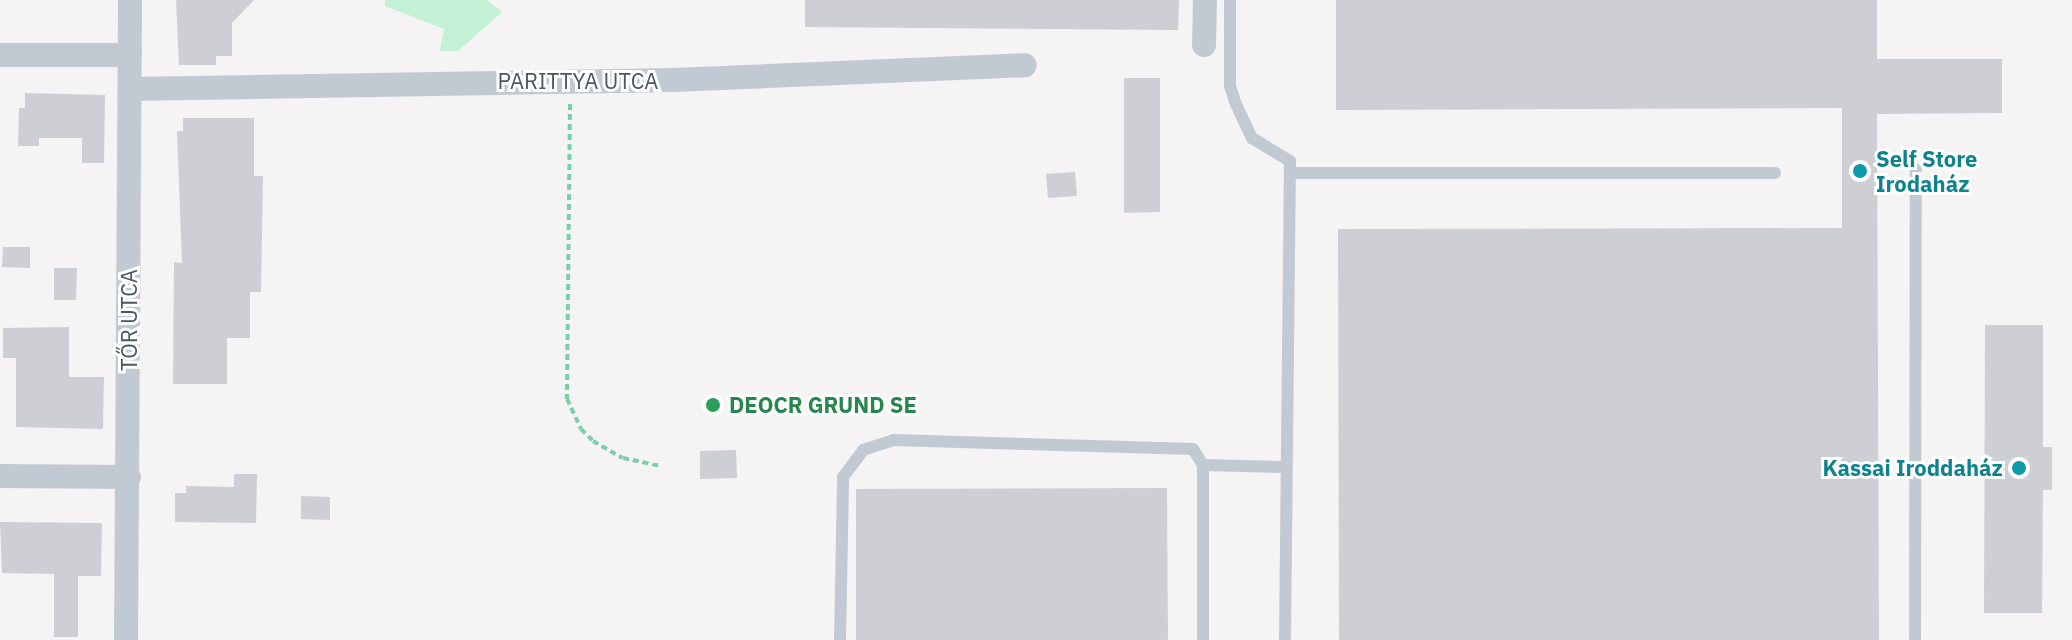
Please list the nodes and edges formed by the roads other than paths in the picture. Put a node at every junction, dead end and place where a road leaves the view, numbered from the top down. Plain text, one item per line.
1 (130, 0) edge
2 (1205, 0) edge
3 (1230, 0) edge
4 (1204, 45) dead end
5 (0, 55) edge
6 (130, 55) junction
7 (1025, 65) dead end
8 (130, 89) junction
9 (1916, 169) dead end
10 (1290, 173) junction
11 (1775, 173) dead end
12 (1203, 465) junction
13 (1286, 467) junction
14 (0, 476) edge
15 (129, 477) junction
16 (126, 640) edge
17 (840, 640) edge
18 (1203, 640) edge
19 (1285, 640) edge
20 (1915, 640) edge

1 - 6 street, TŐR UTCA
2 - 4 street
3 - 10 lane
5 - 6 street
6 - 8 street, TŐR UTCA
7 - 8 street, PARITTYA UTCA
8 - 15 street, TŐR UTCA
9 - 20 lane
10 - 11 lane
10 - 13 lane
12 - 13 lane
12 - 17 lane
12 - 18 lane
13 - 19 lane
14 - 15 street
15 - 16 street, TŐR UTCA

